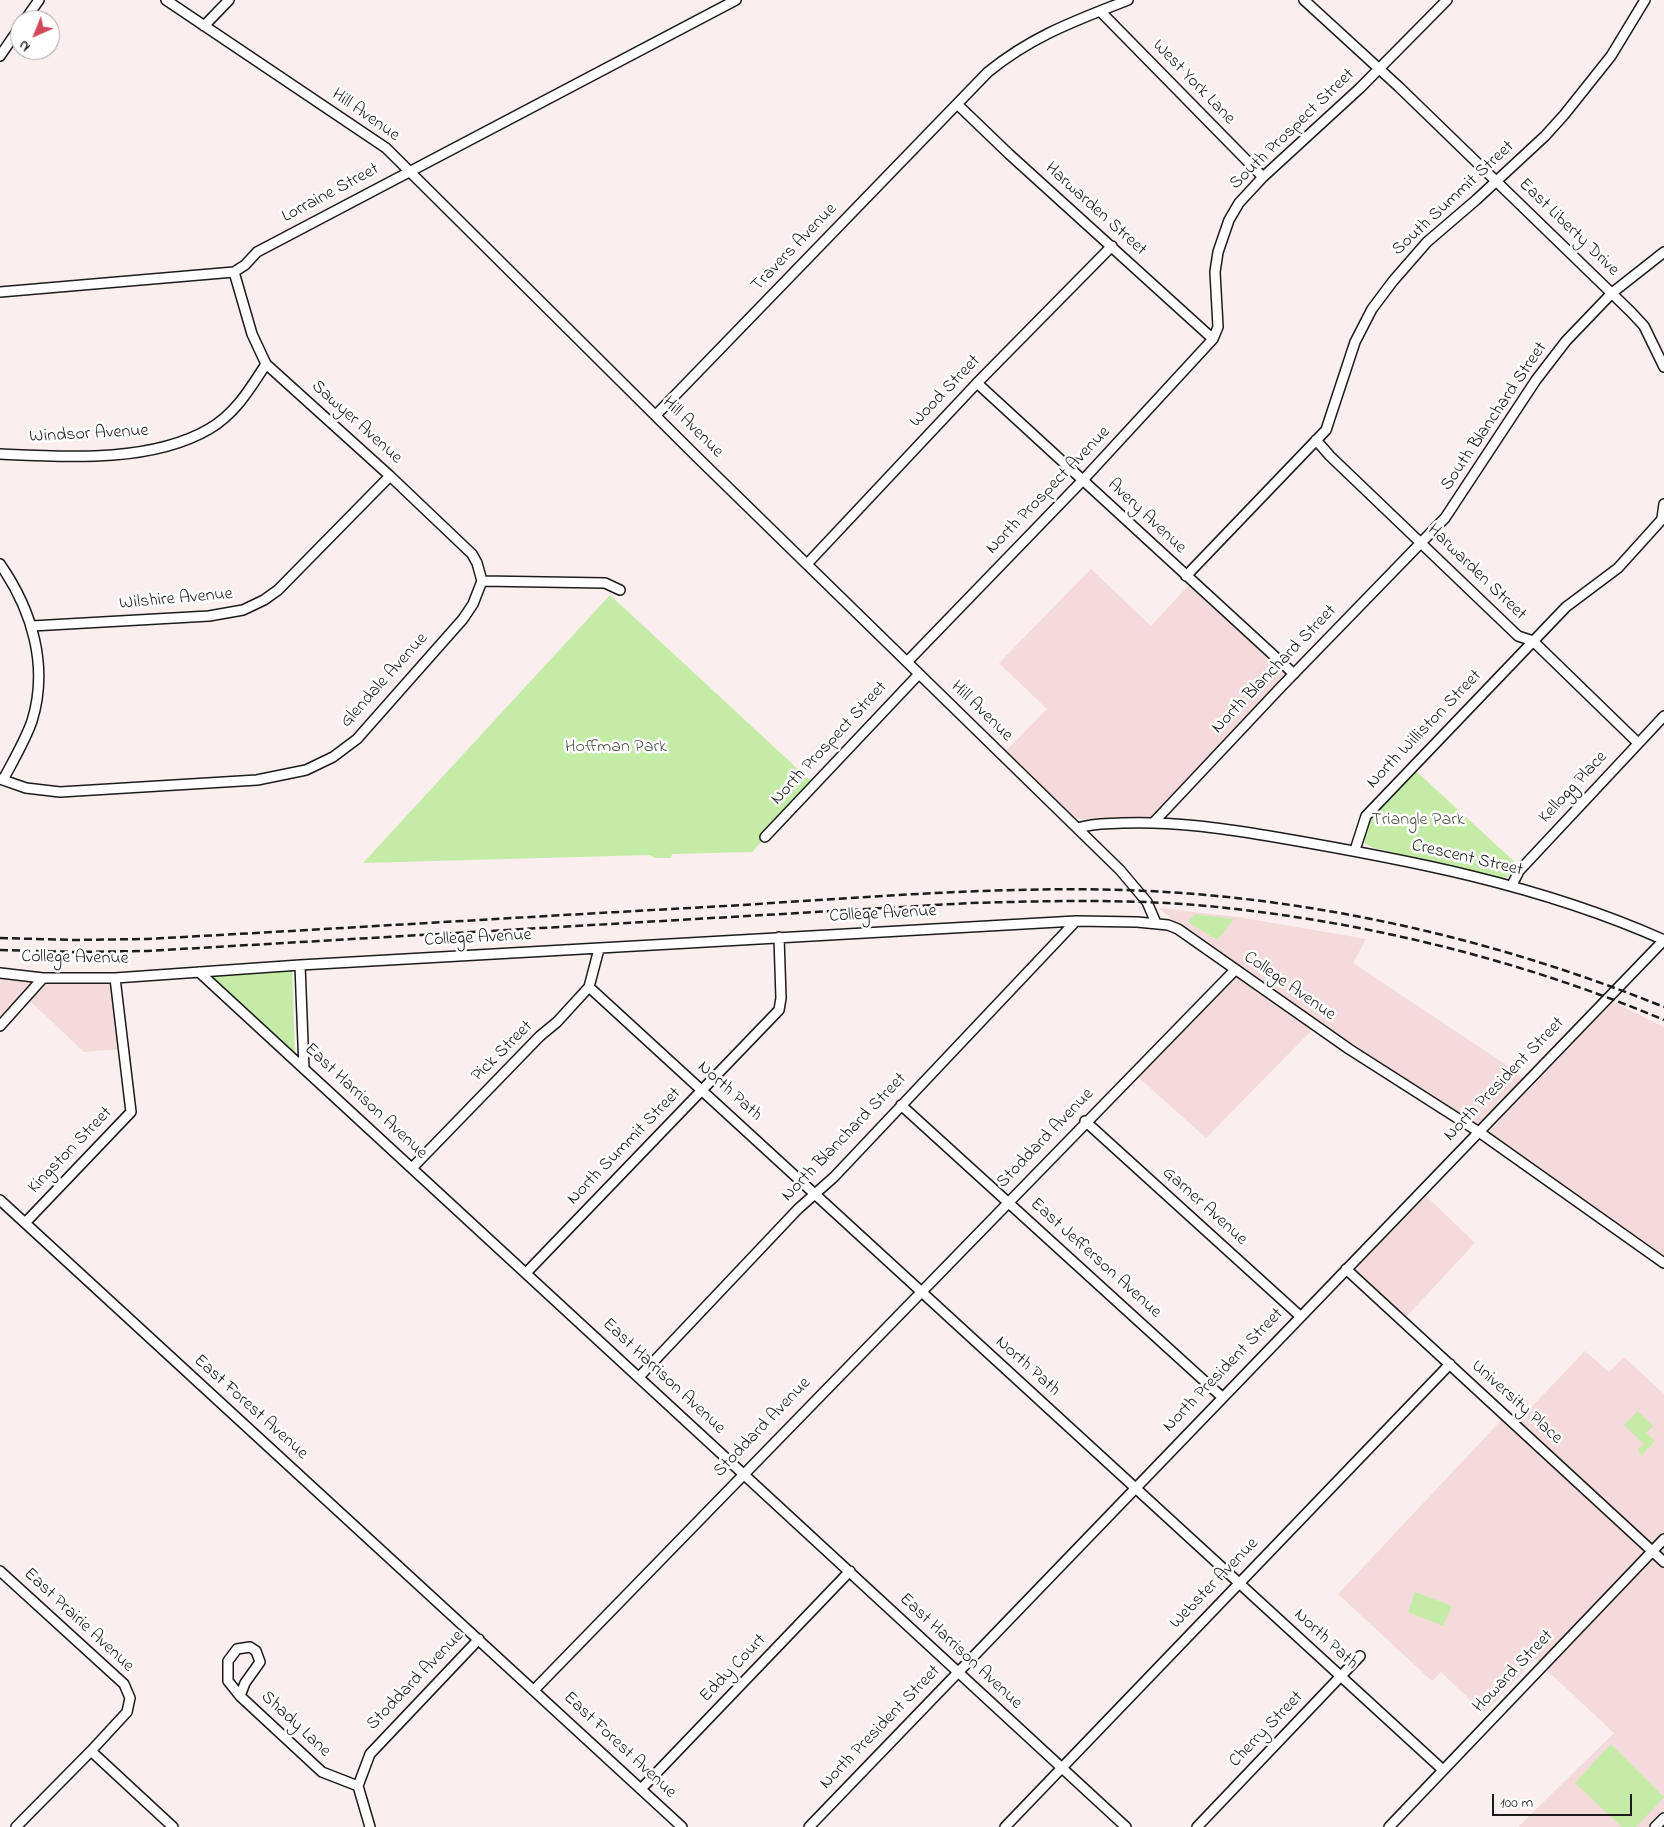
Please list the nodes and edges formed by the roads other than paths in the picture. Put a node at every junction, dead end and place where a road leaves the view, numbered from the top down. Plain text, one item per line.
1 (166, 0) edge
2 (229, 0) edge
3 (736, 0) edge
4 (1128, 0) edge
5 (1304, 0) edge
6 (1447, 0) edge
7 (1645, 0) edge
8 (1100, 11) junction
9 (204, 26) junction
10 (10, 42) edge
11 (0, 56) edge
12 (1379, 69) junction
13 (957, 104) junction
14 (409, 171) junction
15 (1262, 177) junction
16 (1496, 180) junction
17 (1112, 246) junction
18 (1664, 252) edge
19 (234, 272) junction
20 (0, 292) edge
21 (1612, 293) junction
22 (1213, 339) junction
23 (266, 364) junction
24 (1664, 366) edge
25 (977, 383) junction
26 (656, 415) junction
27 (1316, 440) junction
28 (0, 454) edge
29 (390, 476) junction
30 (1083, 480) junction
31 (1664, 504) edge
32 (1663, 518) edge
33 (1422, 542) junction
34 (0, 564) edge
35 (807, 564) junction
36 (1186, 576) junction
37 (482, 581) junction
38 (620, 590) dead end
39 (32, 626) junction
40 (1533, 641) junction
41 (907, 662) junction
42 (919, 674) junction
43 (1294, 674) junction
44 (1664, 716) edge
45 (1638, 743) junction
46 (2, 779) edge
47 (1154, 822) junction
48 (1078, 828) junction
49 (765, 837) dead end
50 (1355, 850) junction
51 (1512, 885) junction
52 (1076, 921) junction
53 (1156, 923) junction
54 (779, 937) junction
55 (1664, 940) edge
56 (599, 949) junction
57 (300, 965) junction
58 (1234, 970) junction
59 (199, 972) junction
60 (0, 973) edge
61 (43, 978) junction
62 (115, 978) junction
63 (589, 987) junction
64 (0, 1026) edge
65 (304, 1069) junction
66 (702, 1090) junction
67 (901, 1104) junction
68 (1085, 1121) junction
69 (1479, 1132) junction
70 (412, 1168) junction
71 (815, 1194) junction
72 (0, 1200) edge
73 (1007, 1202) junction
74 (25, 1223) junction
75 (1664, 1263) edge
76 (1346, 1269) junction
77 (526, 1273) junction
78 (920, 1291) junction
79 (1300, 1316) junction
80 (1450, 1364) junction
81 (638, 1377) junction
82 (1222, 1396) junction
83 (742, 1473) junction
84 (1135, 1487) junction
85 (1664, 1539) edge
86 (1653, 1552) junction
87 (1664, 1562) edge
88 (0, 1571) edge
89 (850, 1571) junction
90 (1239, 1583) junction
91 (479, 1639) junction
92 (1360, 1656) dead end
93 (958, 1672) junction
94 (1341, 1676) junction
95 (534, 1690) junction
96 (240, 1696) junction
97 (91, 1751) junction
98 (1062, 1769) junction
99 (1443, 1770) junction
100 (358, 1786) junction
101 (641, 1789) junction
102 (1664, 1818) edge
103 (16, 1827) edge
104 (173, 1827) edge
105 (370, 1827) edge
106 (682, 1827) edge
107 (809, 1827) edge
108 (1006, 1827) edge
109 (1126, 1827) edge
110 (1197, 1827) edge
111 (1389, 1827) edge
112 (1655, 1827) edge

1 - 9 street, Hill Avenue
2 - 9 street
3 - 14 street, Lorraine Street
4 - 8 street, Travers Avenue
5 - 12 street, East Liberty Drive
6 - 12 street, South Prospect Street
7 - 16 street, South Summit Street
8 - 13 street, Travers Avenue
8 - 15 street, West York Lane
9 - 14 street, Hill Avenue
10 - 11 street
12 - 15 street, South Prospect Street
12 - 16 street, East Liberty Drive
13 - 17 street, Harwarden Street
13 - 26 street, Travers Avenue
14 - 19 street, Lorraine Street
14 - 26 street, Hill Avenue
15 - 22 street, South Prospect Street
16 - 21 street, East Liberty Drive
16 - 27 street, South Summit Street
17 - 22 street, Harwarden Street
17 - 25 street, Wood Street
18 - 21 street, South Blanchard Street
19 - 20 street
19 - 23 street, Sawyer Avenue
21 - 24 street, East Liberty Drive
21 - 33 street, South Blanchard Street
22 - 30 street, North Prospect Avenue
23 - 28 street, Windsor Avenue
23 - 29 street, Sawyer Avenue
25 - 30 street, Avery Avenue
25 - 35 street, Wood Street
26 - 35 street, Hill Avenue
27 - 33 street, Harwarden Street
27 - 36 street
29 - 37 street, Sawyer Avenue
29 - 39 street, Wilshire Avenue
30 - 36 street, Avery Avenue
30 - 41 street, North Prospect Avenue
31 - 32 street
32 - 40 street, North Williston Street
33 - 40 street, Harwarden Street
33 - 43 street, North Blanchard Street
34 - 39 street
35 - 41 street, Hill Avenue
36 - 43 street, Avery Avenue
37 - 38 street
37 - 46 street, Glendale Avenue
39 - 46 street
40 - 45 street, Harwarden Street
40 - 50 street, North Williston Street
41 - 42 street, Hill Avenue
42 - 48 street, Hill Avenue
42 - 49 street, North Prospect Street
43 - 47 street, North Blanchard Street
44 - 45 street, Kellogg Place
45 - 51 street, Kellogg Place
47 - 48 street, Crescent Street
47 - 50 street, Crescent Street
48 - 53 street, Hill Avenue
50 - 51 street, Crescent Street
51 - 55 street, Crescent Street
52 - 53 street, College Avenue
52 - 54 street, College Avenue
52 - 67 street, North Blanchard Street
53 - 58 street, College Avenue
54 - 56 street, College Avenue
54 - 66 street, North Summit Street
55 - 69 street, North President Street
56 - 57 street, College Avenue
56 - 63 street, Pick Street
57 - 59 street, College Avenue
57 - 65 street
58 - 68 street, Stoddard Avenue
58 - 69 street, College Avenue
59 - 62 street, College Avenue
59 - 65 street, East Harrison Avenue
60 - 61 street, College Avenue
61 - 62 street, College Avenue
61 - 64 street
62 - 74 street, Kingston Street
63 - 66 street, North Path
63 - 70 street, Pick Street
65 - 70 street, East Harrison Avenue
66 - 71 street, North Path
66 - 77 street, North Summit Street
67 - 71 street, North Blanchard Street
67 - 73 street, East Jefferson Avenue
68 - 73 street, Stoddard Avenue
68 - 79 street, Garner Avenue
69 - 75 street, College Avenue
69 - 76 street, North President Street
70 - 77 street, East Harrison Avenue
71 - 78 street, North Path
71 - 81 street, North Blanchard Street
72 - 74 street, East Forest Avenue
73 - 78 street, Stoddard Avenue
73 - 82 street, East Jefferson Avenue
74 - 91 street, East Forest Avenue
76 - 79 street, North President Street
76 - 80 street, University Place
77 - 81 street, East Harrison Avenue
78 - 83 street, Stoddard Avenue
78 - 84 street, North Path
79 - 82 street, North President Street
80 - 86 street, University Place
80 - 90 street, Webster Avenue
81 - 83 street, East Harrison Avenue
82 - 84 street, North President Street
83 - 89 street, East Harrison Avenue
83 - 95 street, Stoddard Avenue
84 - 90 street, North Path
84 - 93 street, North President Street
85 - 86 street, Howard Street
86 - 87 street, University Place
86 - 99 street, Howard Street
88 - 97 street, East Prairie Avenue
89 - 93 street, East Harrison Avenue
89 - 101 street, Eddy Court
90 - 94 street, North Path
90 - 98 street, Webster Avenue
91 - 95 street, Stoddard Avenue
91 - 100 street, Stoddard Avenue
92 - 94 street, Cherry Street
93 - 98 street, East Harrison Avenue
93 - 107 street, North President Street
94 - 99 street, North Path
94 - 110 street, Cherry Street
95 - 101 street, East Forest Avenue
96 - 96 street, Shady Lane
96 - 100 street, Shady Lane
97 - 103 street
97 - 104 street
98 - 108 street, Webster Avenue
98 - 109 street, East Harrison Avenue
99 - 111 street, Howard Street
100 - 105 street
101 - 106 street, East Forest Avenue
102 - 112 street

